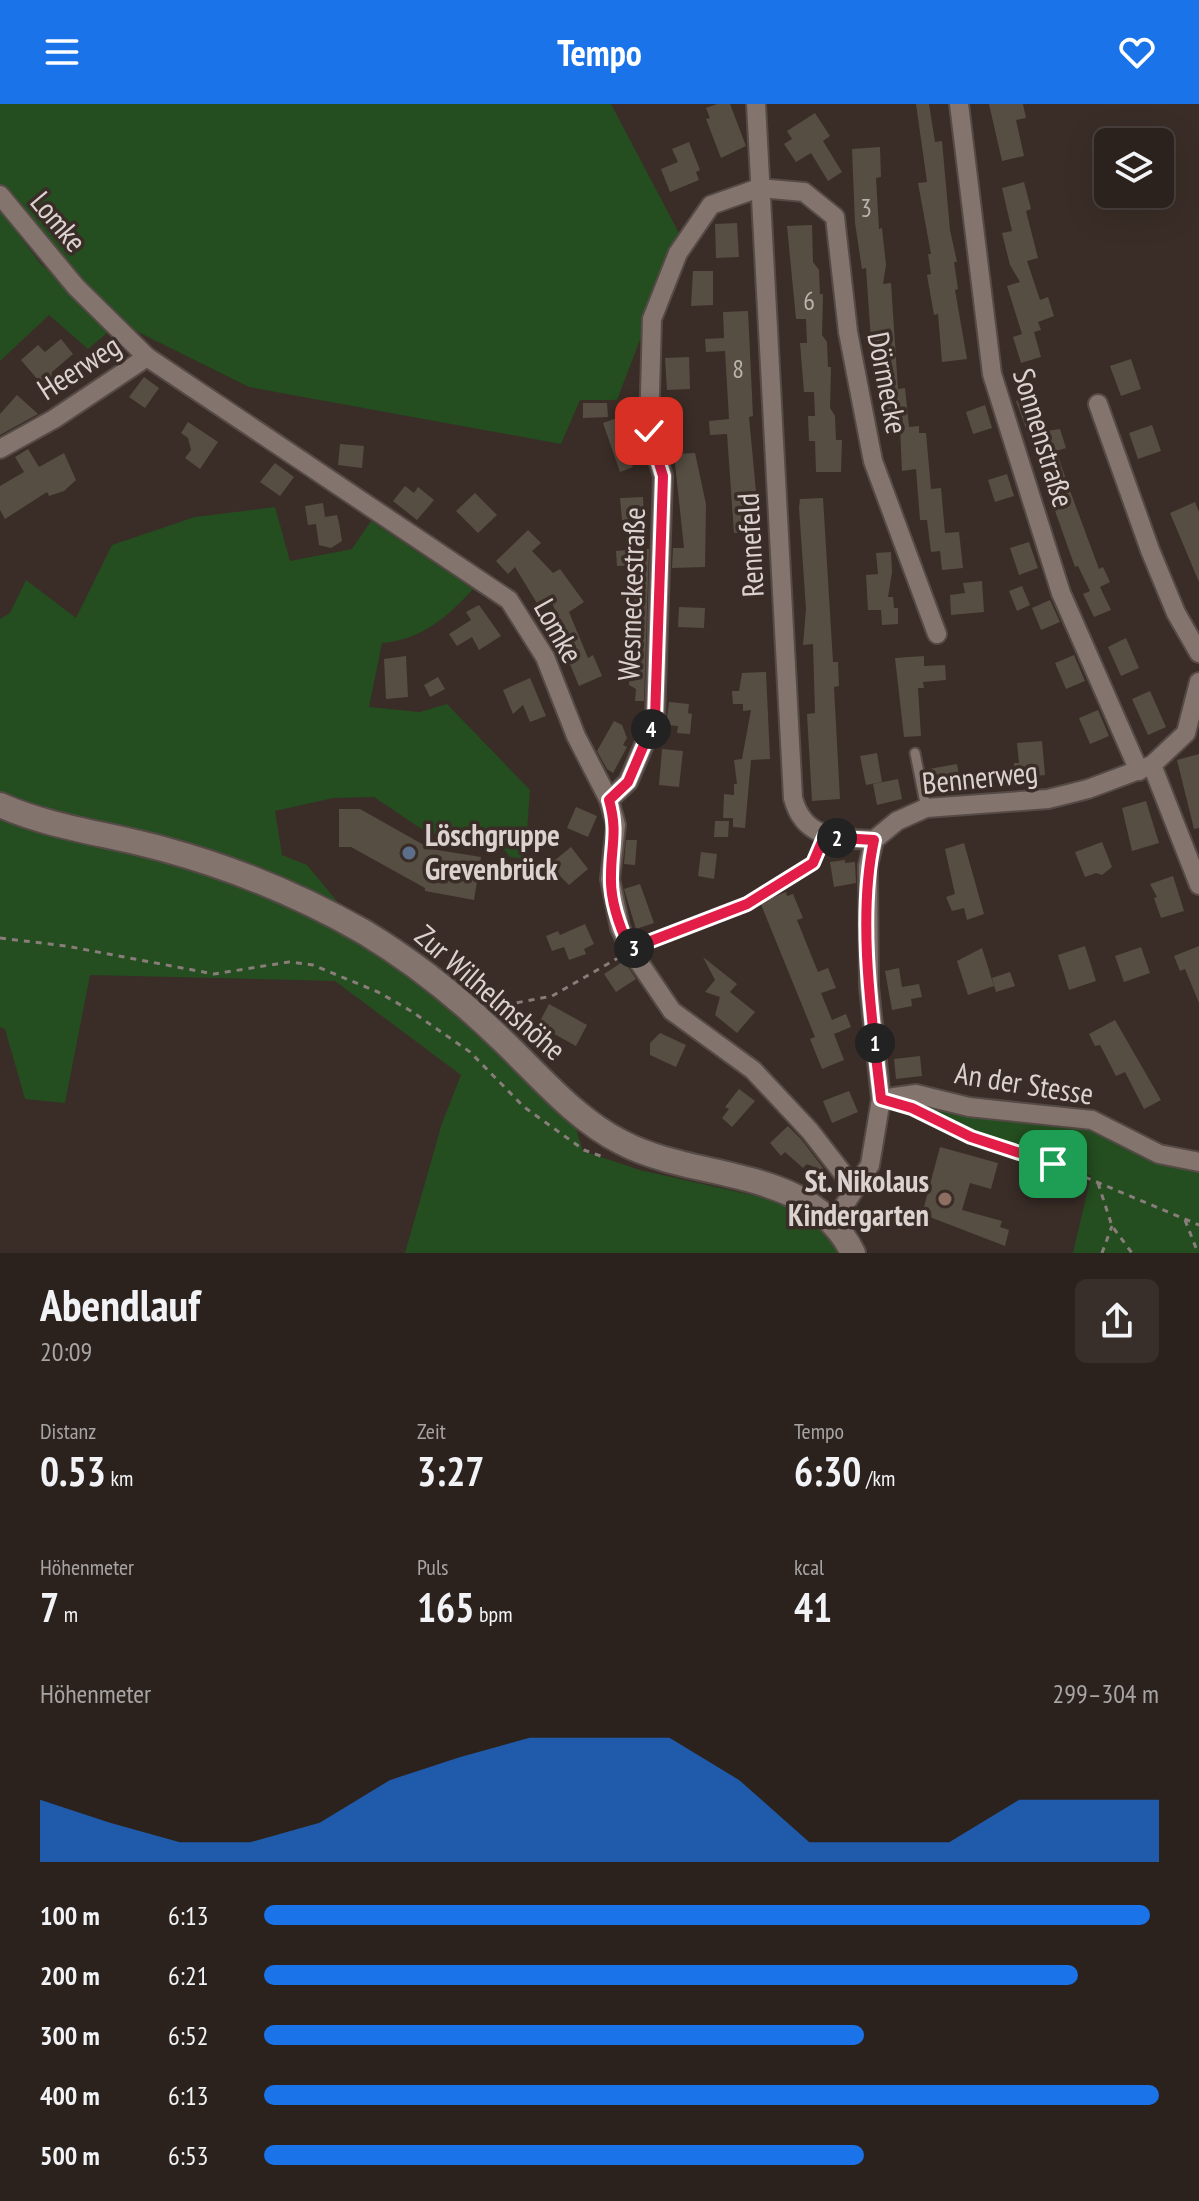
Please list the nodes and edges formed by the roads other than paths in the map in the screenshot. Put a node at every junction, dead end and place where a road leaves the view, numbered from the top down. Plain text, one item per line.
1 (756, 104) edge
2 (959, 104) edge
3 (759, 188) junction
4 (0, 195) edge
5 (147, 357) junction
6 (1098, 404) dead end
7 (0, 449) edge
8 (937, 634) dead end
9 (1199, 653) edge
10 (1199, 682) edge
11 (915, 753) dead end
12 (1145, 768) junction
13 (609, 800) junction
14 (0, 805) edge
15 (926, 808) junction
16 (874, 840) junction
17 (1199, 885) edge
18 (881, 1099) junction
19 (1199, 1162) edge
20 (855, 1189) junction
21 (833, 1223) junction
22 (853, 1253) edge

1 - 3 street
2 - 12 street, Sonnenstraße
3 - 8 street, Dörmecke
3 - 13 street, Wesmeckestraße
3 - 16 street, Rennefeld
4 - 5 street, Lomke
5 - 7 street, Heerweg
5 - 13 street, Lomke
6 - 9 street
10 - 12 street, Bennerweg
11 - 15 lane
12 - 15 street, Bennerweg
12 - 17 street, Sonnenstraße
13 - 20 street, Lomke
14 - 21 street, Zur Wilhelmshöhe
15 - 16 street, Bennerweg
16 - 18 street
18 - 19 street, An der Stesse
18 - 20 street
20 - 21 street
21 - 22 street

